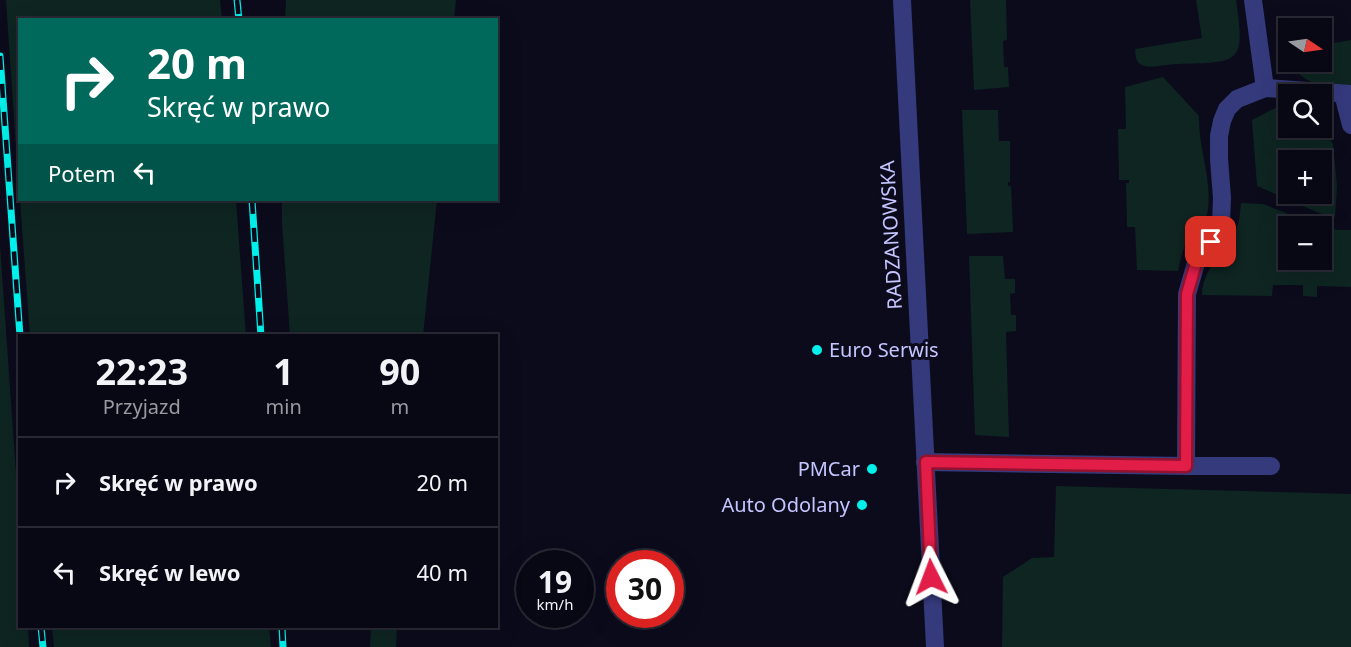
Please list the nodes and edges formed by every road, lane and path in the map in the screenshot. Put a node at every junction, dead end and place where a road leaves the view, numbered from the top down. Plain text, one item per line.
1 (902, 0) edge
2 (1252, 0) edge
3 (1265, 88) junction
4 (1347, 94) edge
5 (1351, 125) edge
6 (926, 462) junction
7 (1186, 466) junction
8 (1271, 466) dead end
9 (935, 647) edge

1 - 6 street, RADZANOWSKA
2 - 3 street
3 - 4 street
3 - 7 street
4 - 5 street
6 - 7 street
6 - 9 street, RADZANOWSKA
7 - 8 street

